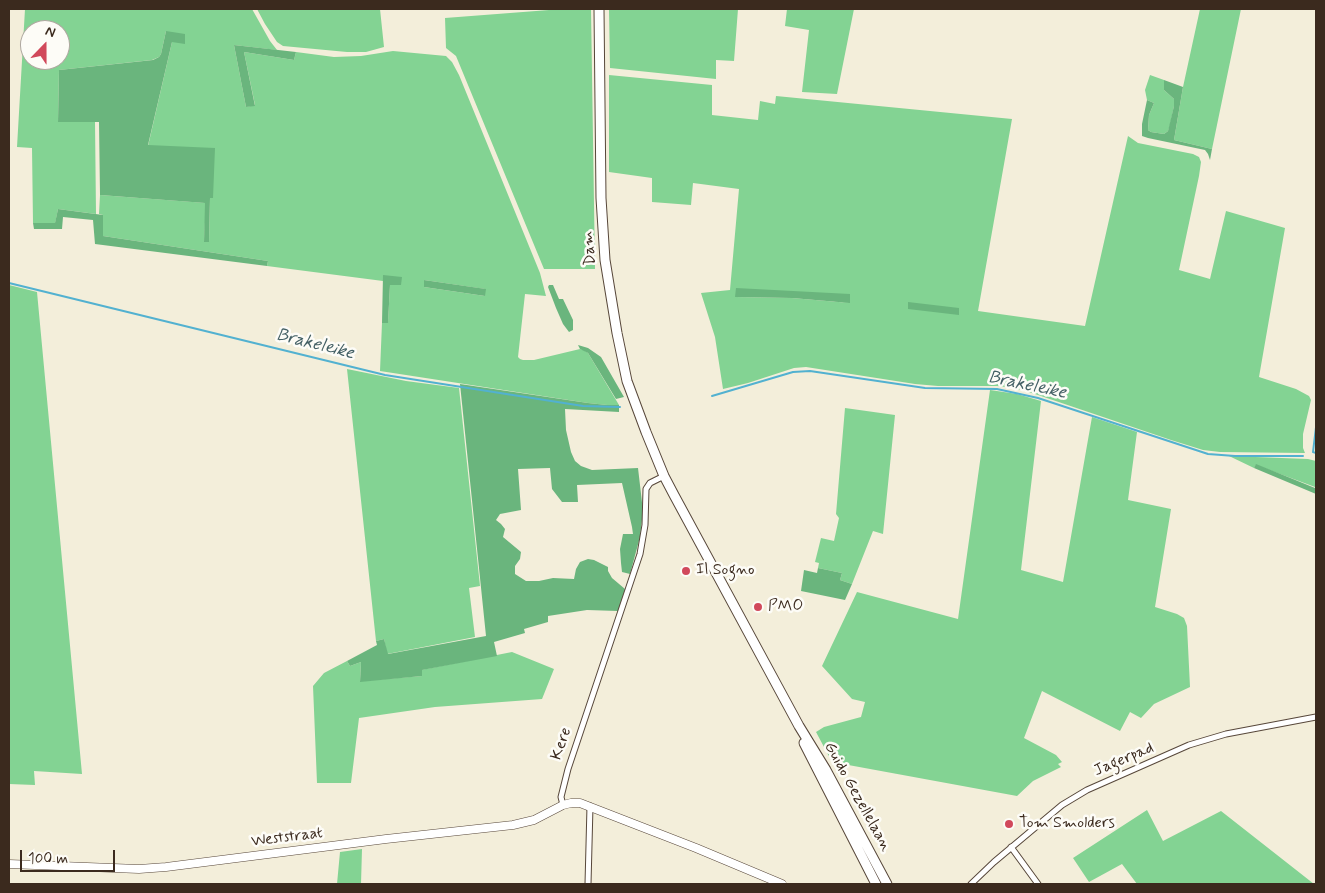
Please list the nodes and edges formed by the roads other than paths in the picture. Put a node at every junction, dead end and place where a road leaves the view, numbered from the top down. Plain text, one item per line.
1 (599, 9) edge
2 (664, 476) junction
3 (1316, 717) edge
4 (563, 805) junction
5 (590, 806) junction
6 (861, 845) junction
7 (1011, 847) junction
8 (9, 864) edge
9 (588, 884) edge
10 (782, 884) edge
11 (876, 884) edge
12 (887, 884) edge
13 (971, 884) edge
14 (1038, 884) edge

1 - 2 main road, Dam
2 - 4 street, Kere
2 - 6 main road, Guido Gezellelaan
3 - 7 street, Jagerpad
4 - 5 street
4 - 8 street, Weststraat
5 - 9 street
5 - 10 street
6 - 11 main road, Guido Gezellelaan
6 - 12 main road, Guido Gezellelaan
7 - 13 street, Jagerpad
7 - 14 street

